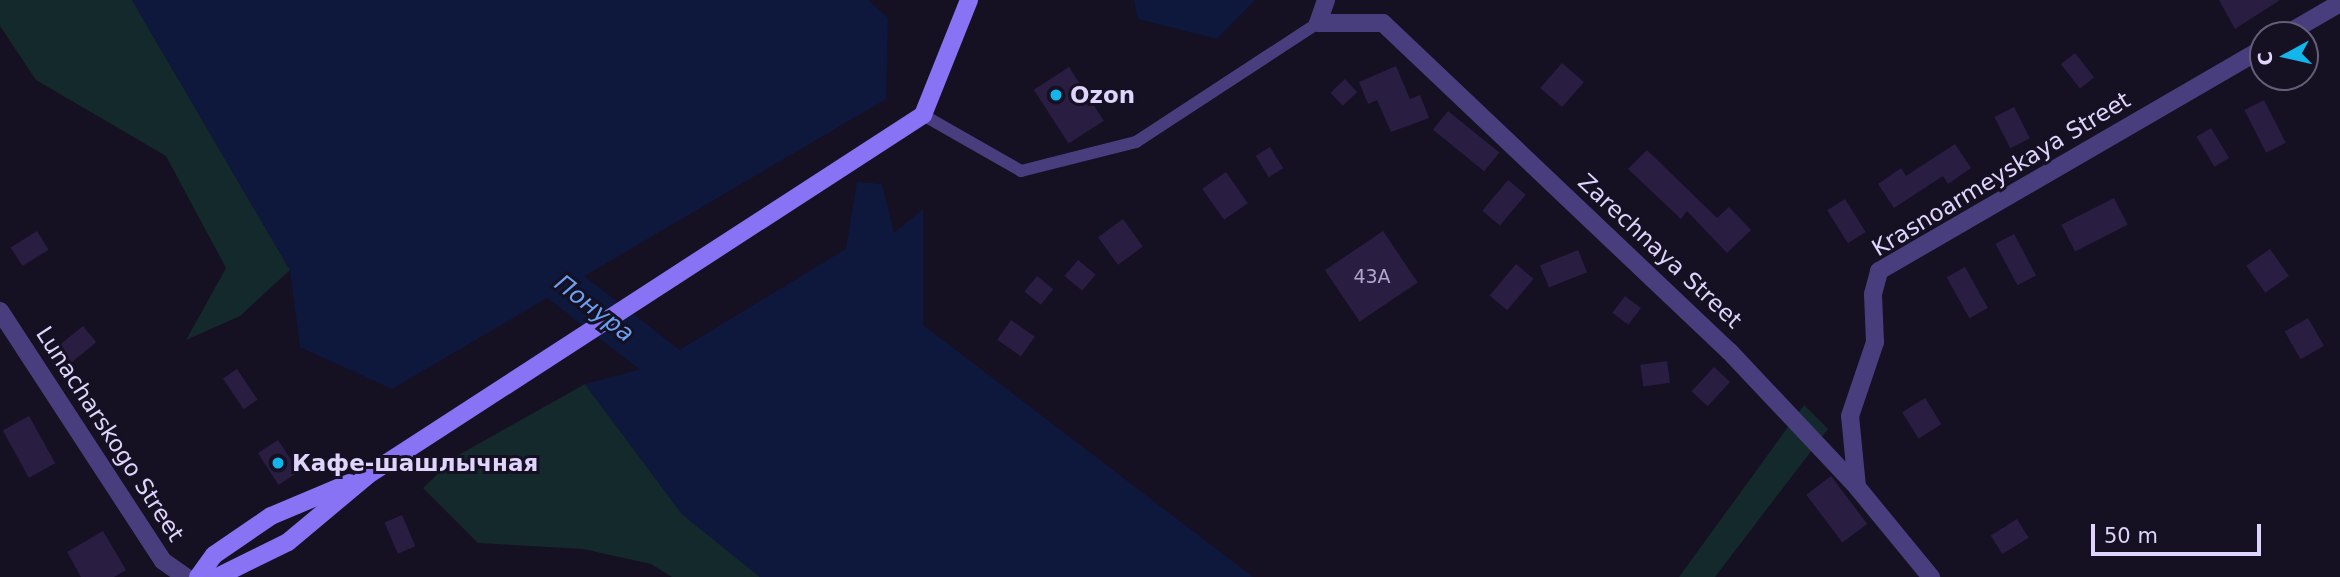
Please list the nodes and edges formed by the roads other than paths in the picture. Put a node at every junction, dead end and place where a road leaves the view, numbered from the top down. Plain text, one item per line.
1 (968, 0) edge
2 (1326, 0) edge
3 (2340, 3) edge
4 (2309, 21) edge
5 (1318, 23) junction
6 (2249, 56) edge
7 (923, 116) junction
8 (0, 311) edge
9 (368, 475) junction
10 (1857, 487) junction
11 (186, 577) edge
12 (198, 577) edge
13 (217, 577) edge
14 (1931, 577) edge

1 - 7 street
2 - 5 street
3 - 4 street
5 - 7 lane
5 - 10 street, Zarechnaya Street
6 - 10 street, Krasnoarmeyskaya Street
7 - 9 street
8 - 11 street, Lunacharskogo Street
9 - 12 street
9 - 13 street
10 - 14 street, Zarechnaya Street

